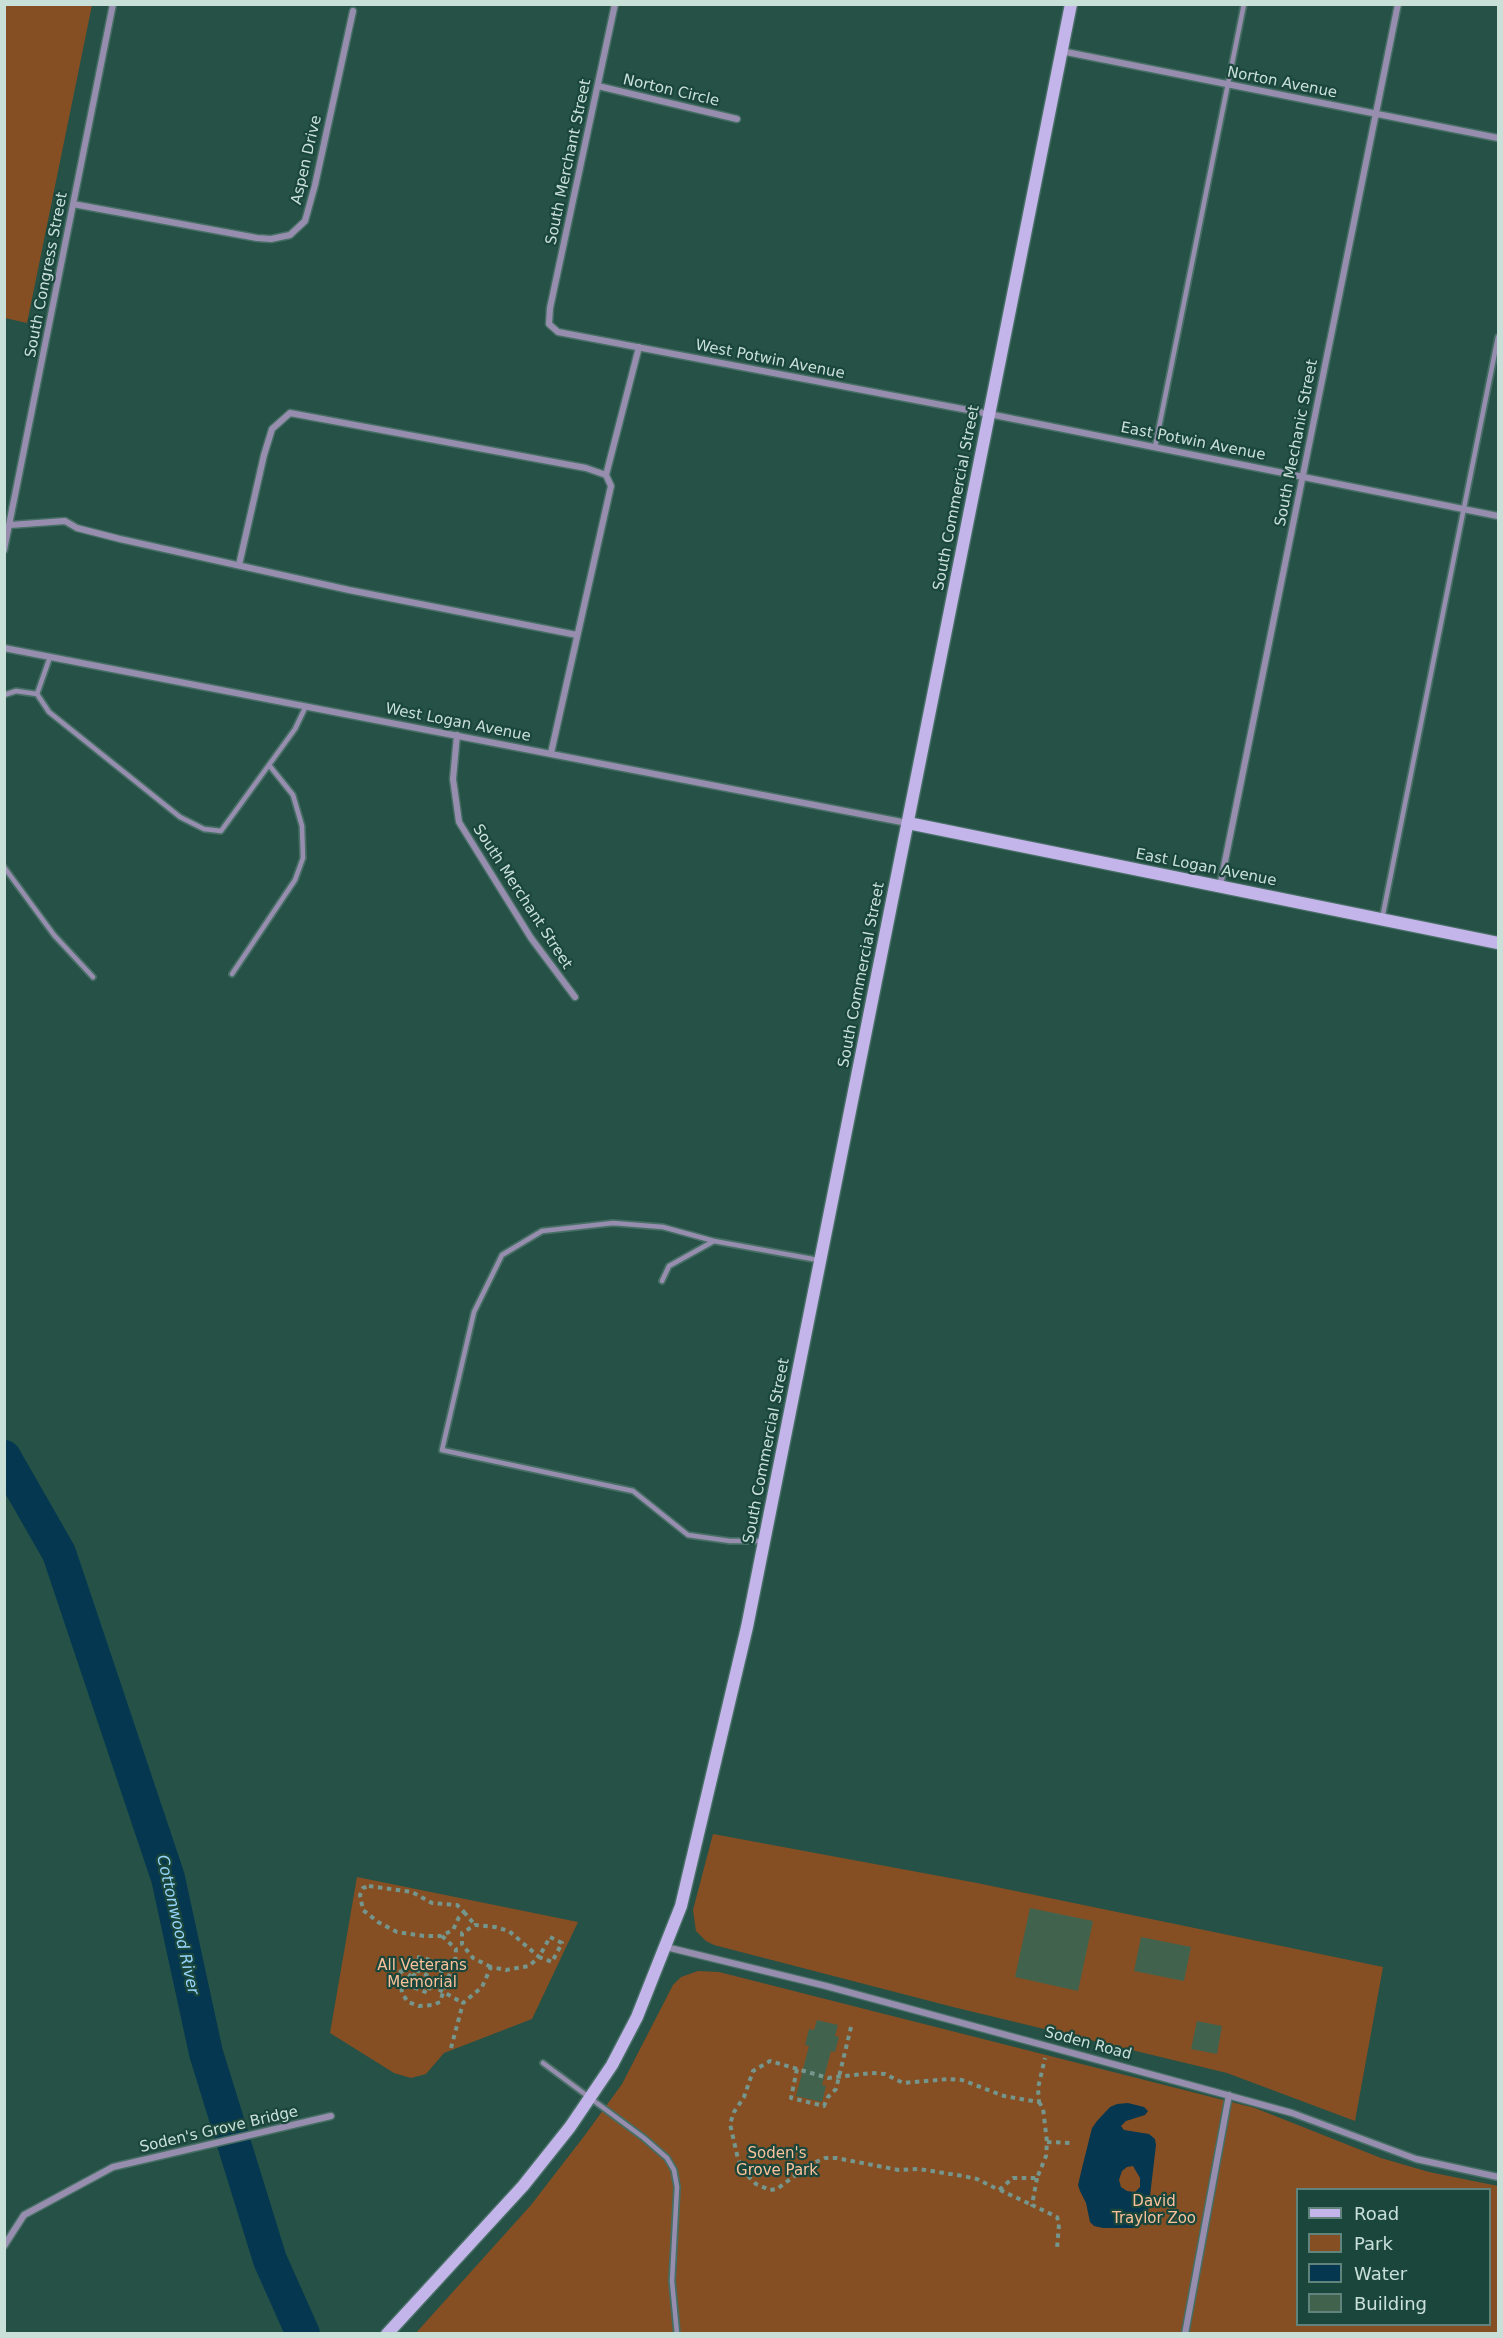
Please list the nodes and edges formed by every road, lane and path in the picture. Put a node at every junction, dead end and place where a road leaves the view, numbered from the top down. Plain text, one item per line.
1 (113, 4) edge
2 (615, 4) edge
3 (1071, 4) edge
4 (1244, 4) edge
5 (1398, 4) edge
6 (353, 11) dead end
7 (1061, 51) junction
8 (1228, 85) junction
9 (598, 86) junction
10 (1376, 113) junction
11 (737, 119) dead end
12 (1498, 138) edge
13 (74, 204) junction
14 (549, 324) joint
15 (1498, 337) edge
16 (639, 347) junction
17 (989, 414) junction
18 (1155, 447) junction
19 (606, 475) junction
20 (1303, 476) junction
21 (1464, 509) junction
22 (1498, 516) edge
23 (10, 525) junction
24 (4, 550) edge
25 (239, 566) junction
26 (577, 635) junction
27 (4, 648) edge
28 (50, 657) junction
29 (37, 694) junction
30 (4, 695) edge
31 (306, 706) junction
32 (457, 735) junction
33 (551, 753) junction
34 (269, 765) junction
35 (908, 823) junction
36 (4, 867) edge
37 (1220, 886) junction
38 (1382, 919) junction
39 (1498, 943) edge
40 (232, 974) dead end
41 (93, 977) dead end
42 (575, 997) dead end
43 (714, 1241) junction
44 (820, 1261) junction
45 (662, 1281) dead end
46 (764, 1541) junction
47 (464, 1912) junction
48 (456, 1925) junction
49 (475, 1925) junction
50 (462, 1933) junction
51 (441, 1936) junction
52 (666, 1947) junction
53 (539, 1957) junction
54 (491, 1967) junction
55 (401, 1970) junction
56 (412, 1977) junction
57 (447, 1980) junction
58 (431, 1985) junction
59 (443, 1993) junction
60 (462, 2004) junction
61 (852, 2023) dead end
62 (1048, 2045) junction
63 (451, 2048) dead end
64 (543, 2063) dead end
65 (797, 2069) junction
66 (839, 2077) junction
67 (1229, 2095) junction
68 (590, 2098) junction
69 (1039, 2102) junction
70 (331, 2116) dead end
71 (1047, 2142) junction
72 (1072, 2143) dead end
73 (1498, 2176) edge
74 (1037, 2178) junction
75 (999, 2190) junction
76 (1032, 2205) junction
77 (4, 2246) edge
78 (1057, 2248) dead end
79 (387, 2334) edge
80 (677, 2334) edge
81 (1185, 2334) edge

1 - 13 street, South Congress Street
2 - 9 street, South Merchant Street
3 - 7 main road, South Commercial Street
4 - 8 lane
5 - 10 street, South Mechanic Street
6 - 13 street, Aspen Drive
7 - 8 street, Norton Avenue
7 - 17 main road, South Commercial Street
8 - 10 street, Norton Avenue
8 - 18 lane
9 - 11 street, Norton Circle
9 - 14 street, South Merchant Street
10 - 12 street, Norton Avenue
10 - 20 street, South Mechanic Street
13 - 23 street, South Congress Street
14 - 16 street, West Potwin Avenue
15 - 21 lane
16 - 17 street, West Potwin Avenue
16 - 19 street
17 - 18 street, East Potwin Avenue
17 - 35 main road, South Commercial Street
18 - 20 street, East Potwin Avenue
19 - 25 street
19 - 26 street
20 - 21 street, East Potwin Avenue
20 - 37 street, South Mechanic Street
21 - 22 street, East Potwin Avenue
21 - 38 lane
23 - 24 street, South Congress Street
23 - 25 street
25 - 26 street
26 - 33 street
27 - 28 street, West Logan Avenue
28 - 29 lane
28 - 31 street, West Logan Avenue
29 - 30 lane
29 - 34 lane
31 - 32 street, West Logan Avenue
31 - 34 lane
32 - 33 street, West Logan Avenue
32 - 42 street, South Merchant Street
33 - 35 street, West Logan Avenue
34 - 40 lane
35 - 37 main road, East Logan Avenue
35 - 44 main road, South Commercial Street
36 - 41 lane
37 - 38 main road, East Logan Avenue
38 - 39 main road, East Logan Avenue
43 - 44 lane
43 - 45 lane
43 - 46 lane
44 - 46 main road, South Commercial Street
46 - 52 main road, South Commercial Street
47 - 48 path
47 - 49 path
47 - 51 path
48 - 50 path
48 - 51 path
49 - 50 path
49 - 53 path
50 - 54 path
51 - 57 path
52 - 62 street, Soden Road
52 - 68 main road, South Commercial Street
53 - 53 path
53 - 54 path
54 - 60 path
55 - 56 path
55 - 57 path
55 - 59 path
56 - 58 path
56 - 58 path
57 - 59 path
58 - 59 path
59 - 60 path
60 - 63 path
61 - 66 path
62 - 67 street, Soden Road
62 - 69 path
64 - 68 lane
65 - 66 path
65 - 66 path
65 - 75 path
66 - 69 path
67 - 73 street, Soden Road
67 - 81 street
68 - 79 main road, South Commercial Street
68 - 80 lane
69 - 71 path
70 - 77 street, Soden's Grove Bridge
71 - 72 path
71 - 74 path
74 - 75 path
74 - 76 path
75 - 76 path
76 - 78 path

